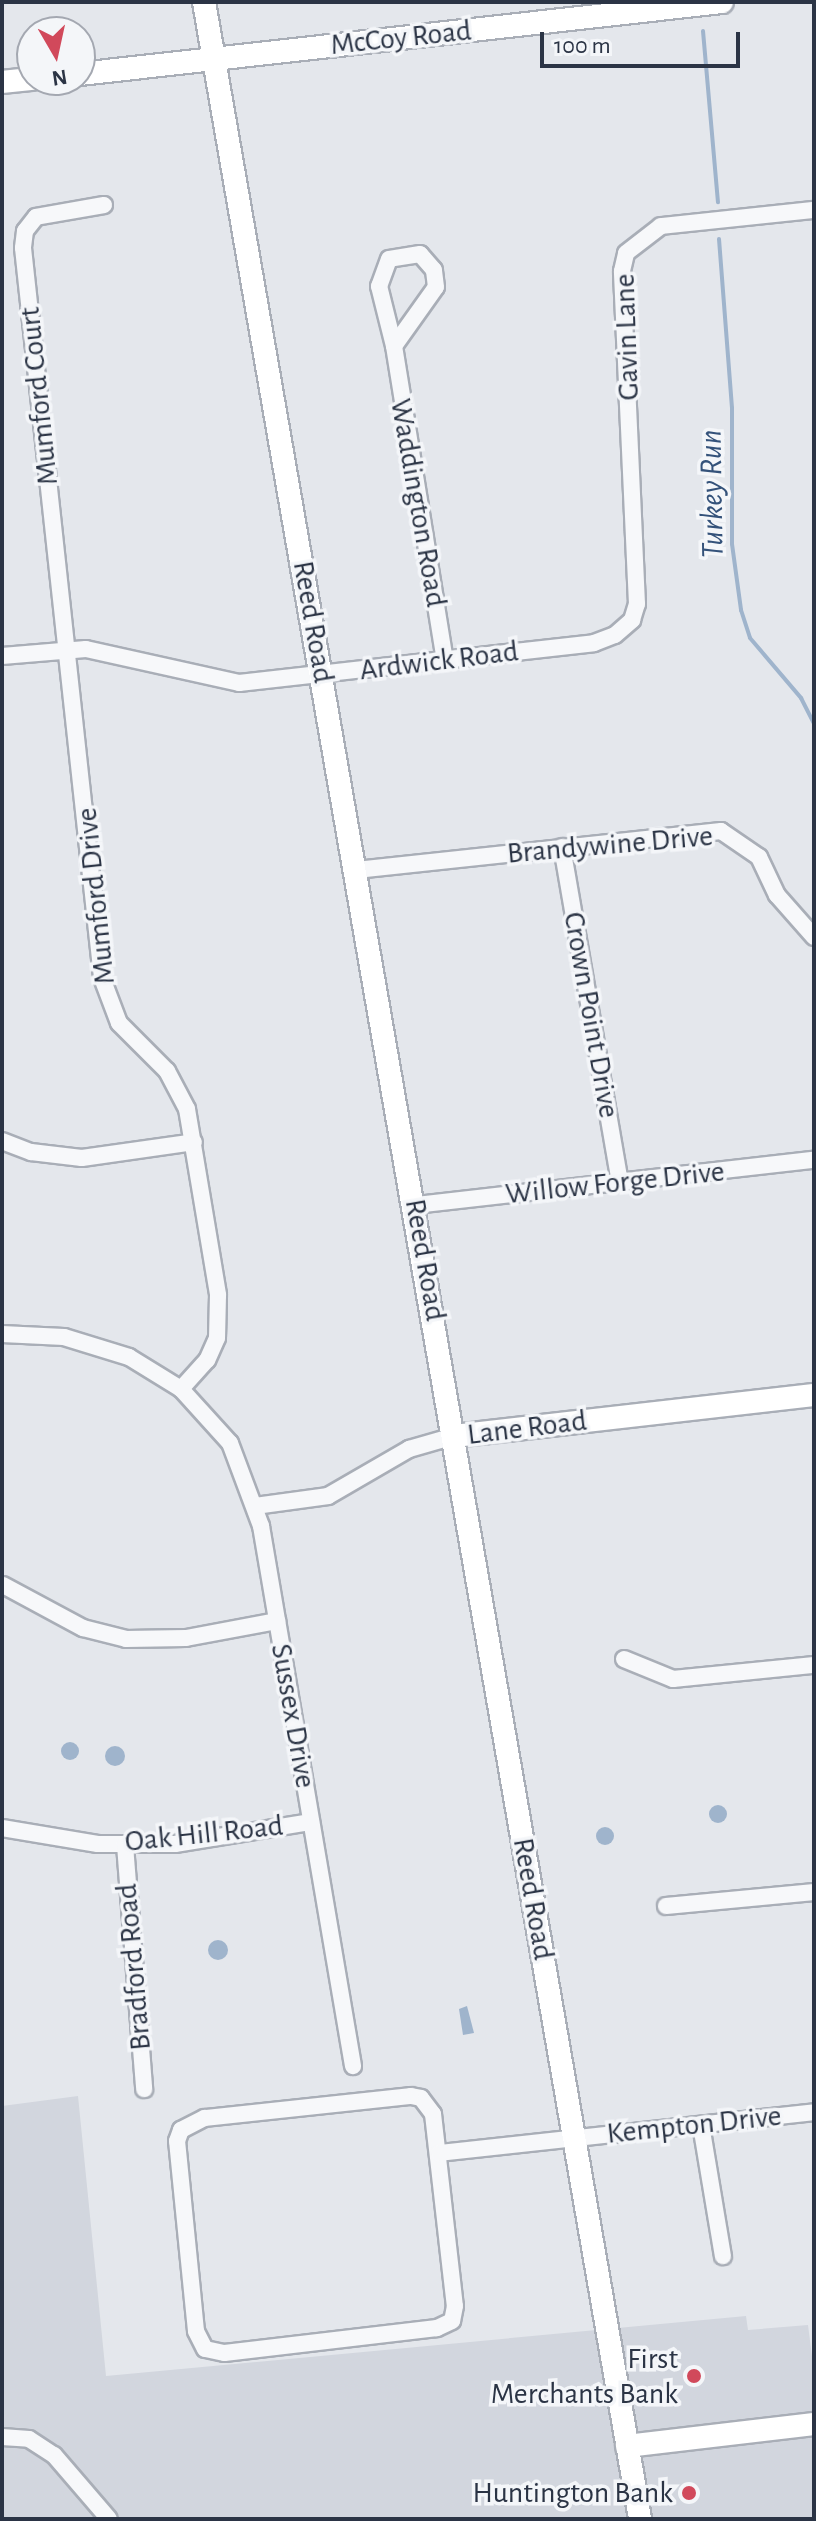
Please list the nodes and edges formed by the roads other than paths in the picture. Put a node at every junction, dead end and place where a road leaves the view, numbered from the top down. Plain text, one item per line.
1 (204, 2) edge
2 (722, 2) edge
3 (604, 9) edge
4 (213, 59) junction
5 (96, 72) edge
6 (104, 205) dead end
7 (814, 210) edge
8 (394, 346) junction
9 (632, 620) joint
10 (68, 649) junction
11 (2, 656) edge
12 (445, 660) junction
13 (322, 675) junction
14 (562, 847) junction
15 (356, 870) junction
16 (814, 937) edge
17 (2, 1141) edge
18 (194, 1142) junction
19 (814, 1160) edge
20 (620, 1182) junction
21 (416, 1205) junction
22 (2, 1334) edge
23 (181, 1389) junction
24 (814, 1395) edge
25 (454, 1436) junction
26 (255, 1506) junction
27 (3, 1585) edge
28 (277, 1621) junction
29 (624, 1659) dead end
30 (814, 1665) edge
31 (311, 1822) junction
32 (2, 1828) edge
33 (125, 1845) junction
34 (814, 1892) edge
35 (666, 1906) dead end
36 (353, 2066) dead end
37 (144, 2089) dead end
38 (814, 2112) edge
39 (701, 2125) junction
40 (573, 2139) junction
41 (439, 2153) junction
42 (723, 2256) dead end
43 (814, 2424) edge
44 (2, 2437) edge
45 (627, 2446) junction
46 (109, 2519) edge
47 (640, 2519) edge

1 - 4 main road, Reed Road
2 - 3 main road, McCoy Road
3 - 4 main road, McCoy Road
4 - 5 main road, McCoy Road
4 - 13 main road, Reed Road
6 - 10 street, Mumford Court
7 - 9 street, Gavin Lane
8 - 8 street, Waddington Road
8 - 12 street, Waddington Road
9 - 12 street, Ardwick Road
10 - 11 street, Ardwick Road
10 - 13 street, Ardwick Road
10 - 18 street, Mumford Drive
12 - 13 street, Ardwick Road
13 - 15 main road, Reed Road
14 - 15 street, Brandywine Drive
14 - 16 street, Brandywine Drive
14 - 20 street, Crown Point Drive
15 - 21 main road, Reed Road
17 - 18 street
18 - 23 street, Mumford Drive
19 - 20 street, Willow Forge Drive
20 - 21 street, Willow Forge Drive
21 - 25 main road, Reed Road
22 - 23 street, Sussex Drive
23 - 26 street, Sussex Drive
24 - 25 main road, Lane Road
25 - 26 street, Lane Road
25 - 40 main road, Reed Road
26 - 28 street, Sussex Drive
27 - 28 street
28 - 31 street, Sussex Drive
29 - 30 street
31 - 33 street, Oak Hill Road
31 - 36 street, Sussex Drive
32 - 33 street, Oak Hill Road
33 - 37 street, Bradford Road
34 - 35 street
38 - 39 street, Kempton Drive
39 - 40 street, Kempton Drive
39 - 42 street
40 - 41 street, Kempton Drive
40 - 45 main road, Reed Road
41 - 41 street
43 - 45 main road
44 - 46 street
45 - 47 main road, Reed Road

